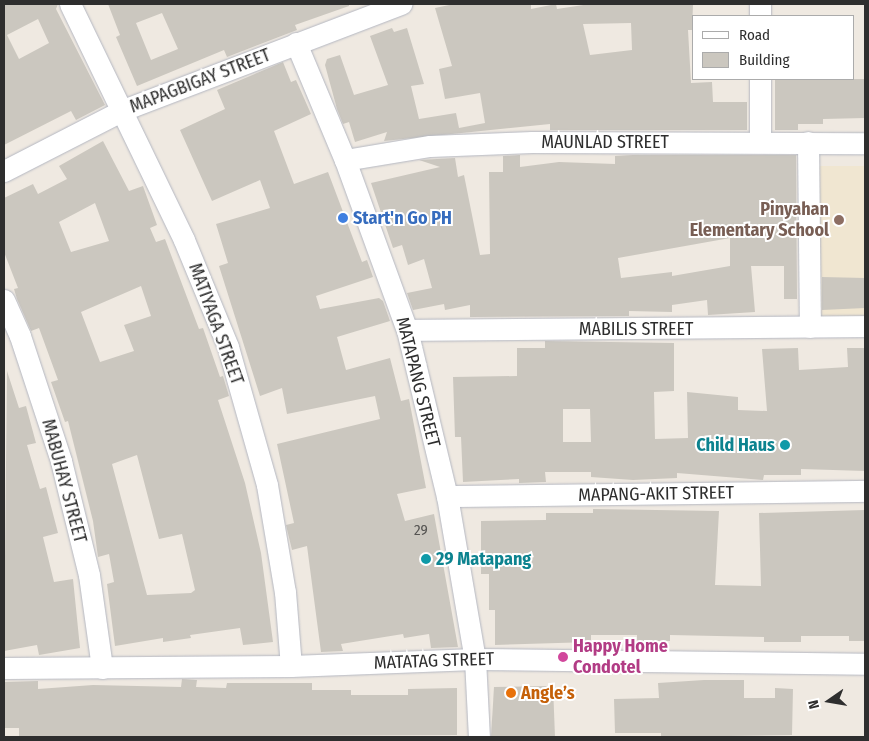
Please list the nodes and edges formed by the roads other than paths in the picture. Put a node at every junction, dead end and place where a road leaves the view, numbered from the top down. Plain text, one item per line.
1 (70, 4) edge
2 (401, 4) edge
3 (296, 43) junction
4 (760, 80) edge
5 (123, 110) junction
6 (760, 142) junction
7 (808, 142) junction
8 (865, 143) edge
9 (346, 160) junction
10 (4, 171) edge
11 (4, 300) edge
12 (865, 326) edge
13 (810, 327) junction
14 (407, 330) junction
15 (865, 492) edge
16 (447, 496) junction
17 (475, 659) junction
18 (865, 664) edge
19 (291, 666) junction
20 (4, 668) edge
21 (102, 668) junction
22 (479, 737) edge

1 - 5 street, MATIYAGA STREET
2 - 3 street, MAPAGBIGAY STREET
3 - 5 street, MAPAGBIGAY STREET
3 - 9 street, MATAPANG STREET
4 - 6 street
5 - 10 street, MAPAGBIGAY STREET
5 - 19 street, MATIYAGA STREET
6 - 7 street, MAUNLAD STREET
6 - 9 street, MAUNLAD STREET
7 - 8 street, MAUNLAD STREET
7 - 13 street
9 - 14 street, MATAPANG STREET
11 - 21 street, MABUHAY STREET
12 - 13 street, MABILIS STREET
13 - 14 street, MABILIS STREET
14 - 16 street, MATAPANG STREET
15 - 16 street, MAPANG-AKIT STREET
16 - 17 street, MATAPANG STREET
17 - 18 street, MATATAG STREET
17 - 19 street, MATATAG STREET
17 - 22 street, MATAPANG STREET
19 - 21 street, MATATAG STREET
20 - 21 street, MATATAG STREET

